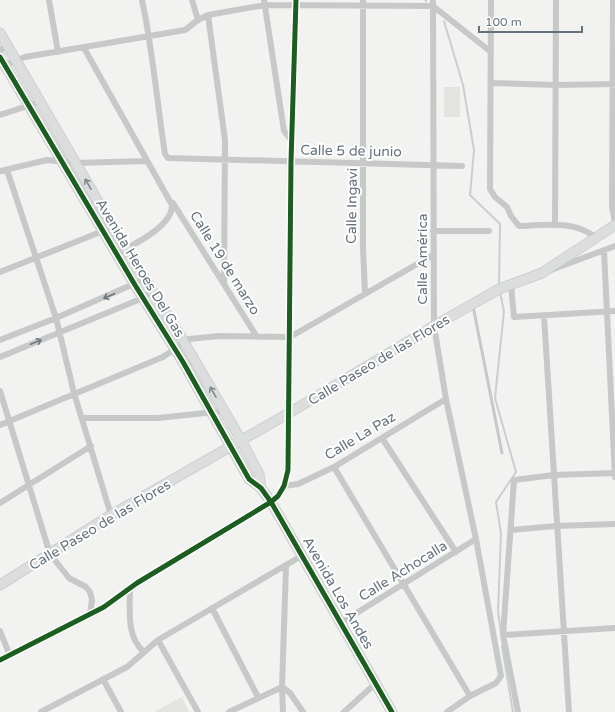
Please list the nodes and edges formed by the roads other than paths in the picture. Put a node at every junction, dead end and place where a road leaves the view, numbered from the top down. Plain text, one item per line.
1 (49, 0) edge
2 (142, 0) edge
3 (192, 0) edge
4 (491, 0) edge
5 (556, 0) edge
6 (613, 0) edge
7 (265, 2) edge
8 (296, 2) edge
9 (363, 3) edge
10 (433, 3) edge
11 (208, 15) junction
12 (198, 20) junction
13 (0, 33) edge
14 (150, 37) junction
15 (4, 48) edge
16 (84, 48) junction
17 (58, 52) junction
18 (490, 52) junction
19 (16, 59) junction
20 (2, 61) edge
21 (490, 83) junction
22 (614, 84) edge
23 (556, 85) junction
24 (40, 102) junction
25 (29, 107) junction
26 (0, 115) edge
27 (291, 140) junction
28 (226, 160) junction
29 (61, 161) junction
30 (147, 161) junction
31 (291, 162) junction
32 (75, 163) junction
33 (364, 164) junction
34 (433, 165) junction
35 (462, 166) dead end
36 (7, 170) junction
37 (0, 171) edge
38 (172, 202) junction
39 (555, 224) junction
40 (615, 224) edge
41 (112, 227) junction
42 (103, 231) junction
43 (433, 231) junction
44 (489, 231) dead end
45 (595, 236) junction
46 (615, 246) edge
47 (126, 249) junction
48 (604, 251) junction
49 (116, 254) junction
50 (433, 255) junction
51 (36, 258) junction
52 (545, 271) junction
53 (0, 272) edge
54 (145, 279) junction
55 (224, 284) junction
56 (135, 285) junction
57 (511, 285) junction
58 (152, 291) junction
59 (365, 293) junction
60 (143, 298) junction
61 (472, 305) junction
62 (608, 311) junction
63 (615, 311) edge
64 (544, 316) junction
65 (56, 318) junction
66 (434, 326) junction
67 (60, 332) junction
68 (257, 337) junction
69 (290, 337) junction
70 (0, 340) edge
71 (184, 342) junction
72 (175, 349) junction
73 (0, 357) edge
74 (0, 391) edge
75 (74, 393) junction
76 (446, 399) junction
77 (224, 411) junction
78 (213, 413) junction
79 (289, 413) junction
80 (82, 418) junction
81 (9, 421) junction
82 (0, 425) edge
83 (382, 438) junction
84 (241, 440) junction
85 (91, 446) junction
86 (232, 446) junction
87 (502, 453) dead end
88 (334, 467) junction
89 (615, 472) edge
90 (554, 475) junction
91 (615, 477) edge
92 (284, 486) junction
93 (28, 487) junction
94 (261, 488) junction
95 (271, 502) junction
96 (0, 504) edge
97 (111, 515) junction
98 (615, 524) edge
99 (556, 526) junction
100 (511, 530) junction
101 (476, 539) junction
102 (456, 552) junction
103 (50, 554) junction
104 (303, 555) junction
105 (286, 566) junction
106 (0, 585) edge
107 (404, 585) junction
108 (130, 588) junction
109 (212, 608) junction
110 (90, 614) junction
111 (342, 622) junction
112 (615, 628) edge
113 (0, 631) edge
114 (564, 632) junction
115 (503, 635) junction
116 (158, 640) junction
117 (144, 652) junction
118 (10, 656) junction
119 (0, 660) edge
120 (103, 679) junction
121 (376, 684) junction
122 (282, 687) junction
123 (470, 696) junction
124 (258, 697) junction
125 (49, 710) edge
126 (41, 712) edge
127 (121, 712) edge
128 (198, 712) edge
129 (229, 712) edge
130 (283, 712) edge
131 (303, 712) edge
132 (344, 712) edge
133 (392, 712) edge
134 (447, 712) edge
135 (518, 712) edge
136 (569, 712) edge

1 - 17 street
2 - 14 street
3 - 12 street
4 - 18 street
5 - 23 street
6 - 22 street
7 - 8 street
7 - 11 street
7 - 27 street
8 - 9 street
8 - 27 street
9 - 10 street
9 - 33 street, Calle Ingavi
10 - 18 street
10 - 34 street, Calle América
11 - 12 street
11 - 28 street
12 - 14 street
13 - 15 street, Avenida Heroes Del Gas
14 - 16 street
14 - 28 street, Calle 5 de junio
15 - 19 street, Avenida Heroes Del Gas
16 - 17 street
16 - 30 street, Calle 19 de marzo
17 - 19 street
18 - 21 street
19 - 20 street
19 - 24 street, Avenida Heroes Del Gas
20 - 25 street, Avenida Heroes Del Gas
21 - 23 street
21 - 39 street
22 - 23 street
22 - 40 street
23 - 39 street
24 - 25 street
24 - 32 street, Avenida Heroes Del Gas
25 - 26 street
25 - 29 street, Avenida Heroes Del Gas
27 - 31 street
28 - 31 street, Calle 5 de junio
28 - 55 street
29 - 32 street
29 - 36 street
29 - 42 street, Avenida Heroes Del Gas
30 - 32 street
30 - 38 street, Calle 19 de marzo
31 - 33 street, Calle 5 de junio
31 - 69 street
41 -> 32 street, Avenida Heroes Del Gas
33 - 34 street, Calle 5 de junio
33 - 59 street, Calle Ingavi
34 - 35 street, Calle 5 de junio
34 - 43 street, Calle América
36 - 37 street
36 - 51 street
38 - 47 street
38 - 55 street, Calle 19 de marzo
39 - 45 street
40 - 45 street, Calle Paseo de las Flores
41 - 42 street
41 - 47 street, Avenida Heroes Del Gas
42 - 49 street, Avenida Heroes Del Gas
42 - 51 street
43 - 44 street
43 - 50 street, Calle América
45 - 52 street, Calle Paseo de las Flores
46 - 48 street
47 - 49 street
47 - 54 street, Avenida Heroes Del Gas
48 - 52 street
48 - 62 street
49 - 56 street, Avenida Heroes Del Gas
50 - 59 street
50 - 66 street, Calle América
51 - 53 street
51 - 65 street
52 - 57 street, Calle Paseo de las Flores
54 - 56 street
54 - 58 street, Avenida Heroes Del Gas
55 - 68 street, Calle 19 de marzo
56 - 60 street, Avenida Heroes Del Gas
56 -> 65 street
57 - 61 street, Calle Paseo de las Flores
57 - 64 street
58 - 60 street
58 - 71 street, Avenida Heroes Del Gas
59 - 69 street
60 - 67 street
60 - 72 street, Avenida Heroes Del Gas
61 - 66 street, Calle Paseo de las Flores
61 - 87 lane
62 - 63 street
62 - 64 street
62 - 89 street
64 - 90 street
65 - 67 street
65 - 70 street
66 - 76 street, Calle América
66 - 79 street, Calle Paseo de las Flores
73 -> 67 street
67 - 75 street
68 - 69 street
68 - 71 street
69 - 79 street
71 - 72 street
77 -> 71 street, Avenida Heroes Del Gas
72 - 75 street
72 - 78 street, Avenida Heroes Del Gas
74 - 81 street
75 - 80 street
75 - 81 street
76 - 83 street, Calle La Paz
76 - 101 street, Calle América
77 - 78 street
77 - 84 street, Avenida Heroes Del Gas
78 - 80 street
78 - 86 street, Avenida Heroes Del Gas
79 - 84 street, Calle Paseo de las Flores
79 - 92 street
80 - 85 street
81 - 82 street
81 - 93 street
83 - 88 street, Calle La Paz
83 - 102 street
84 - 86 street, Calle Paseo de las Flores
84 - 94 street, Avenida Heroes Del Gas
85 - 93 street
85 - 97 street
86 - 94 street, Avenida Heroes Del Gas
86 - 97 street, Calle Paseo de las Flores
88 - 92 street, Calle La Paz
88 - 107 street
89 - 90 street
89 - 91 street
90 - 99 street
90 - 100 street
92 - 95 street
93 - 96 street
93 - 103 street
94 - 95 street, Avenida Los Andes
95 - 104 street, Avenida Los Andes
95 - 108 street
97 - 103 street, Calle Paseo de las Flores
98 - 99 street
99 - 100 street
99 - 114 street
100 - 115 street
101 - 102 street, Calle Achocalla
101 - 123 street, Calle América
102 - 107 street, Calle Achocalla
103 - 106 street, Calle Paseo de las Flores
103 - 110 street
104 - 105 street
104 - 111 street, Avenida Los Andes
105 - 109 street
105 - 122 street
107 - 111 street, Calle Achocalla
107 - 123 street
108 - 110 street
108 - 117 street
109 - 116 street
109 - 124 street
110 - 118 street
111 - 121 street, Avenida Los Andes
112 - 114 street
113 - 118 street
114 - 115 street
114 - 136 street
115 - 135 street
116 - 117 street
116 - 128 street
117 - 120 street
118 - 119 street
120 - 125 street
120 - 127 street
121 - 132 street
121 - 133 street, Avenida Los Andes
122 - 124 street
122 - 130 street
122 - 131 street
123 - 134 street, Calle América
124 - 129 street
125 - 126 street

